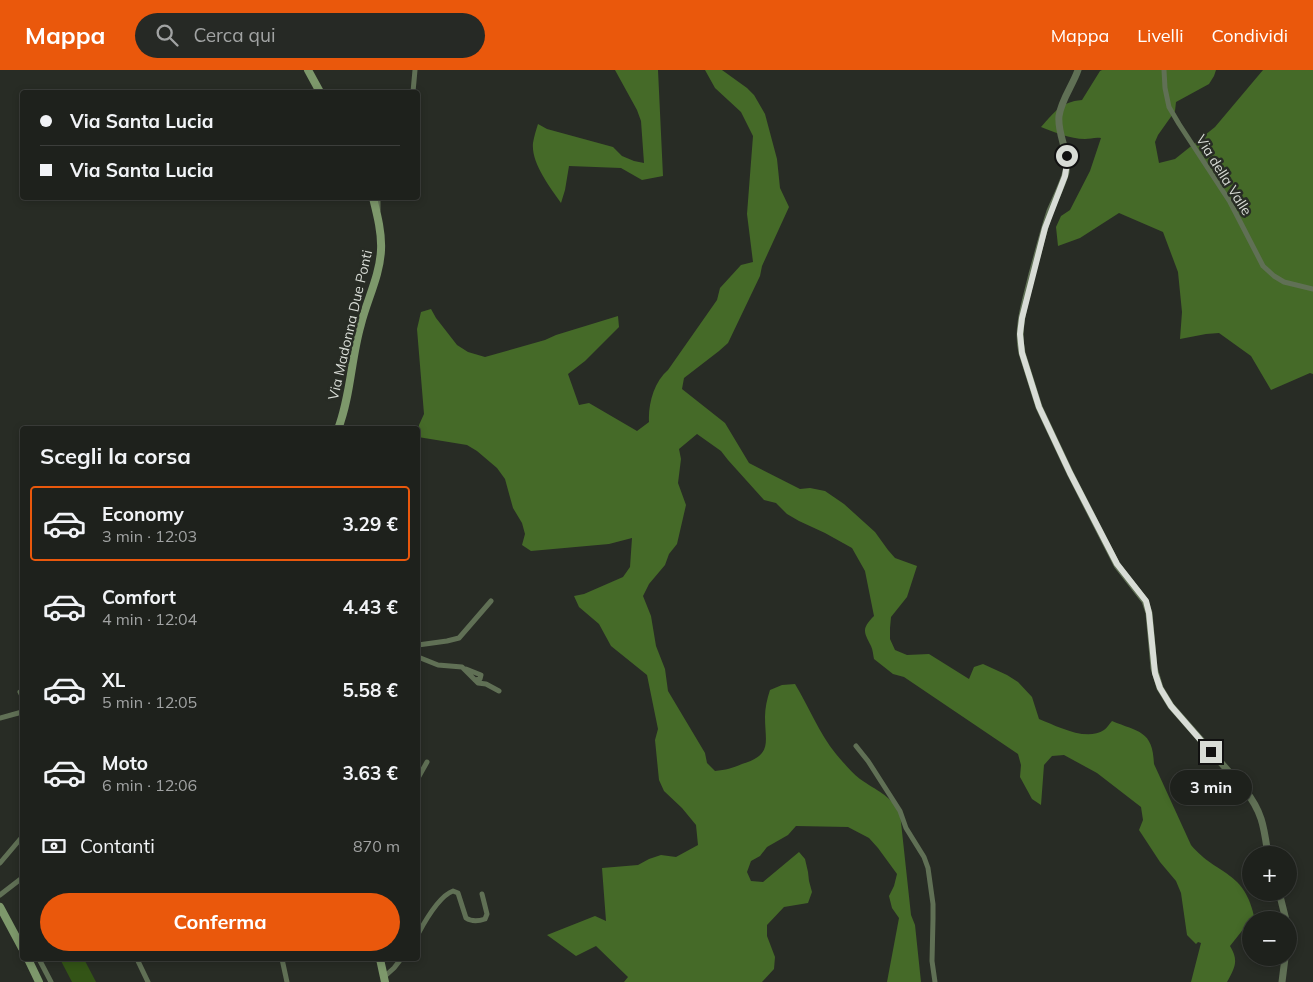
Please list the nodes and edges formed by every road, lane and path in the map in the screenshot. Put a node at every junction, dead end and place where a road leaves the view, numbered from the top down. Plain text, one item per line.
1 (308, 70) edge
2 (415, 70) edge
3 (1078, 70) edge
4 (1164, 70) edge
5 (319, 90) edge
6 (413, 90) edge
7 (373, 200) edge
8 (378, 200) edge
9 (378, 221) junction
10 (1313, 289) edge
11 (339, 426) edge
12 (491, 601) dead end
13 (420, 645) edge
14 (420, 658) edge
15 (499, 691) dead end
16 (20, 713) edge
17 (0, 718) edge
18 (856, 746) dead end
19 (426, 762) dead end
20 (420, 774) edge
21 (20, 839) edge
22 (1267, 846) edge
23 (0, 863) edge
24 (20, 880) edge
25 (482, 894) dead end
26 (0, 895) edge
27 (0, 907) edge
28 (420, 931) edge
29 (20, 939) edge
30 (29, 961) edge
31 (40, 961) edge
32 (138, 961) edge
33 (282, 961) edge
34 (380, 961) edge
35 (400, 961) edge
36 (1284, 966) edge
37 (384, 979) edge
38 (39, 982) edge
39 (51, 982) edge
40 (148, 982) edge
41 (287, 982) edge
42 (935, 982) edge
43 (1282, 982) edge

1 - 5 main road
2 - 6 street
3 - 22 street
4 - 10 street, Via della Valle
7 - 9 main road, Via Madonna Due Ponti
8 - 9 street
9 - 11 main road, Via Madonna Due Ponti
12 - 13 street
14 - 15 street
16 - 17 street
18 - 42 street
19 - 20 street
21 - 23 street
24 - 26 street
25 - 28 street
27 - 29 main road
30 - 38 main road
31 - 39 street
32 - 40 street
33 - 41 street
34 - 37 main road
35 - 37 street
36 - 43 street

